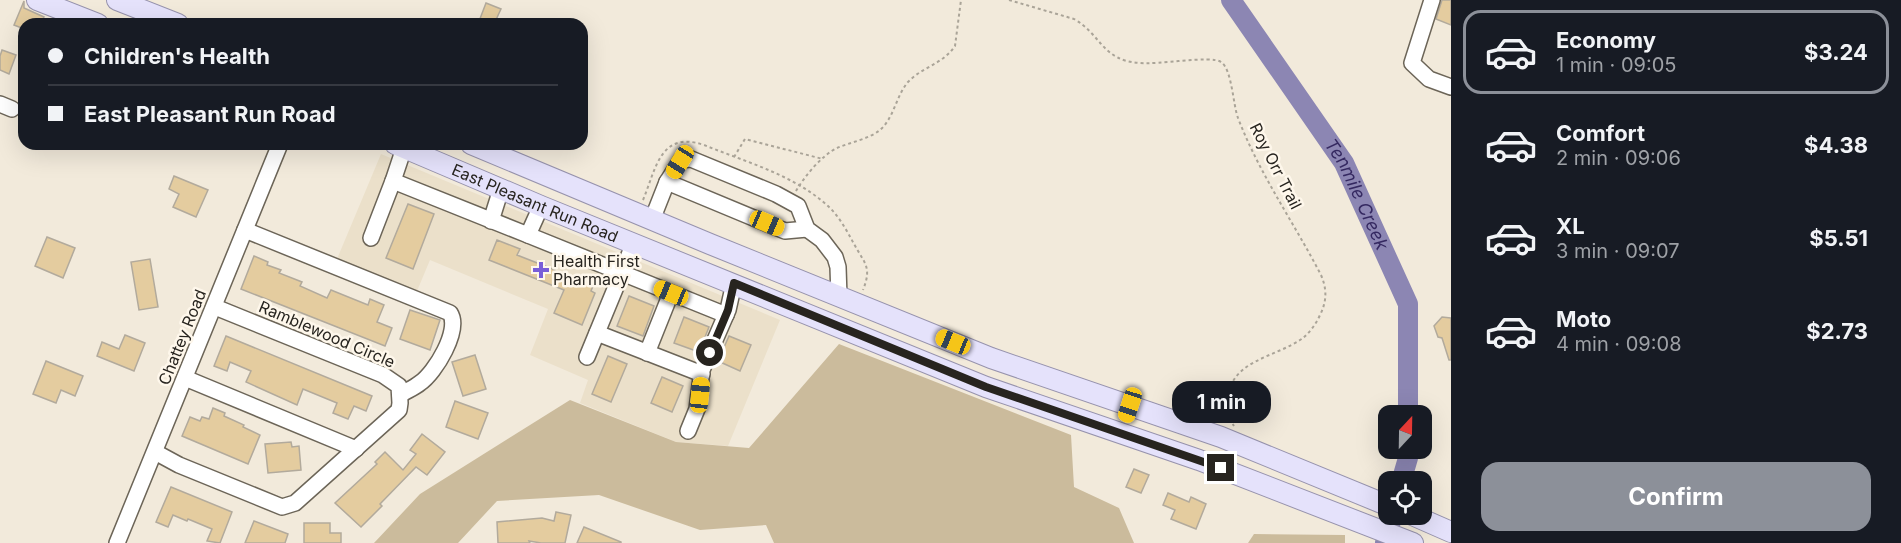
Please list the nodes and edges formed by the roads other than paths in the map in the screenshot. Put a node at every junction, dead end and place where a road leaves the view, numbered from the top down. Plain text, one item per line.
1 (38, 0) edge
2 (117, 0) edge
3 (1432, 0) edge
4 (83, 18) edge
5 (163, 18) edge
6 (1451, 87) edge
7 (278, 150) edge
8 (399, 150) edge
9 (409, 150) edge
10 (485, 150) edge
11 (553, 179) junction
12 (393, 181) junction
13 (667, 182) junction
14 (501, 189) junction
15 (541, 206) junction
16 (652, 220) junction
17 (491, 221) junction
18 (807, 229) junction
19 (245, 230) junction
20 (528, 235) junction
21 (371, 238) dead end
22 (634, 243) junction
23 (622, 273) junction
24 (734, 283) junction
25 (671, 293) junction
26 (839, 297) junction
27 (215, 307) junction
28 (726, 315) junction
29 (830, 322) junction
30 (597, 333) junction
31 (647, 353) junction
32 (587, 357) dead end
33 (702, 375) junction
34 (185, 378) junction
35 (399, 395) junction
36 (1130, 405) junction
37 (688, 431) dead end
38 (1121, 433) junction
39 (356, 448) junction
40 (155, 452) junction
41 (1378, 501) edge
42 (117, 543) edge
43 (1413, 543) edge

1 - 4 main road
2 - 5 main road
3 - 6 street
7 - 19 street, Chattey Road
8 - 12 street
9 - 14 main road, East Pleasant Run Road
10 - 11 main road, East Pleasant Run Road
11 - 15 main road
11 - 16 main road, East Pleasant Run Road
12 - 17 street
12 - 21 street
13 - 16 street
13 - 18 street
13 - 18 street
14 - 15 main road, East Pleasant Run Road
14 - 17 street
15 - 20 street
15 - 22 main road, East Pleasant Run Road
16 - 26 main road, East Pleasant Run Road
17 - 20 street
18 - 26 street
19 - 27 street, Chattey Road
19 - 35 street
20 - 23 street
22 - 23 street
22 - 24 main road, East Pleasant Run Road
23 - 25 street
23 - 30 street
24 - 28 street
24 - 29 main road, East Pleasant Run Road
25 - 28 street
25 - 31 street
26 - 29 main road
26 - 36 main road, East Pleasant Run Road
27 - 34 street, Chattey Road
27 - 35 street, Ramblewood Circle
28 - 33 street
29 - 38 main road, East Pleasant Run Road
30 - 31 street
30 - 32 street
31 - 33 street
33 - 37 street
34 - 39 street
34 - 40 street, Chattey Road
35 - 39 street
36 - 38 main road
36 - 41 main road, East Pleasant Run Road
38 - 43 main road, East Pleasant Run Road
39 - 40 street
40 - 42 street, Chattey Road

